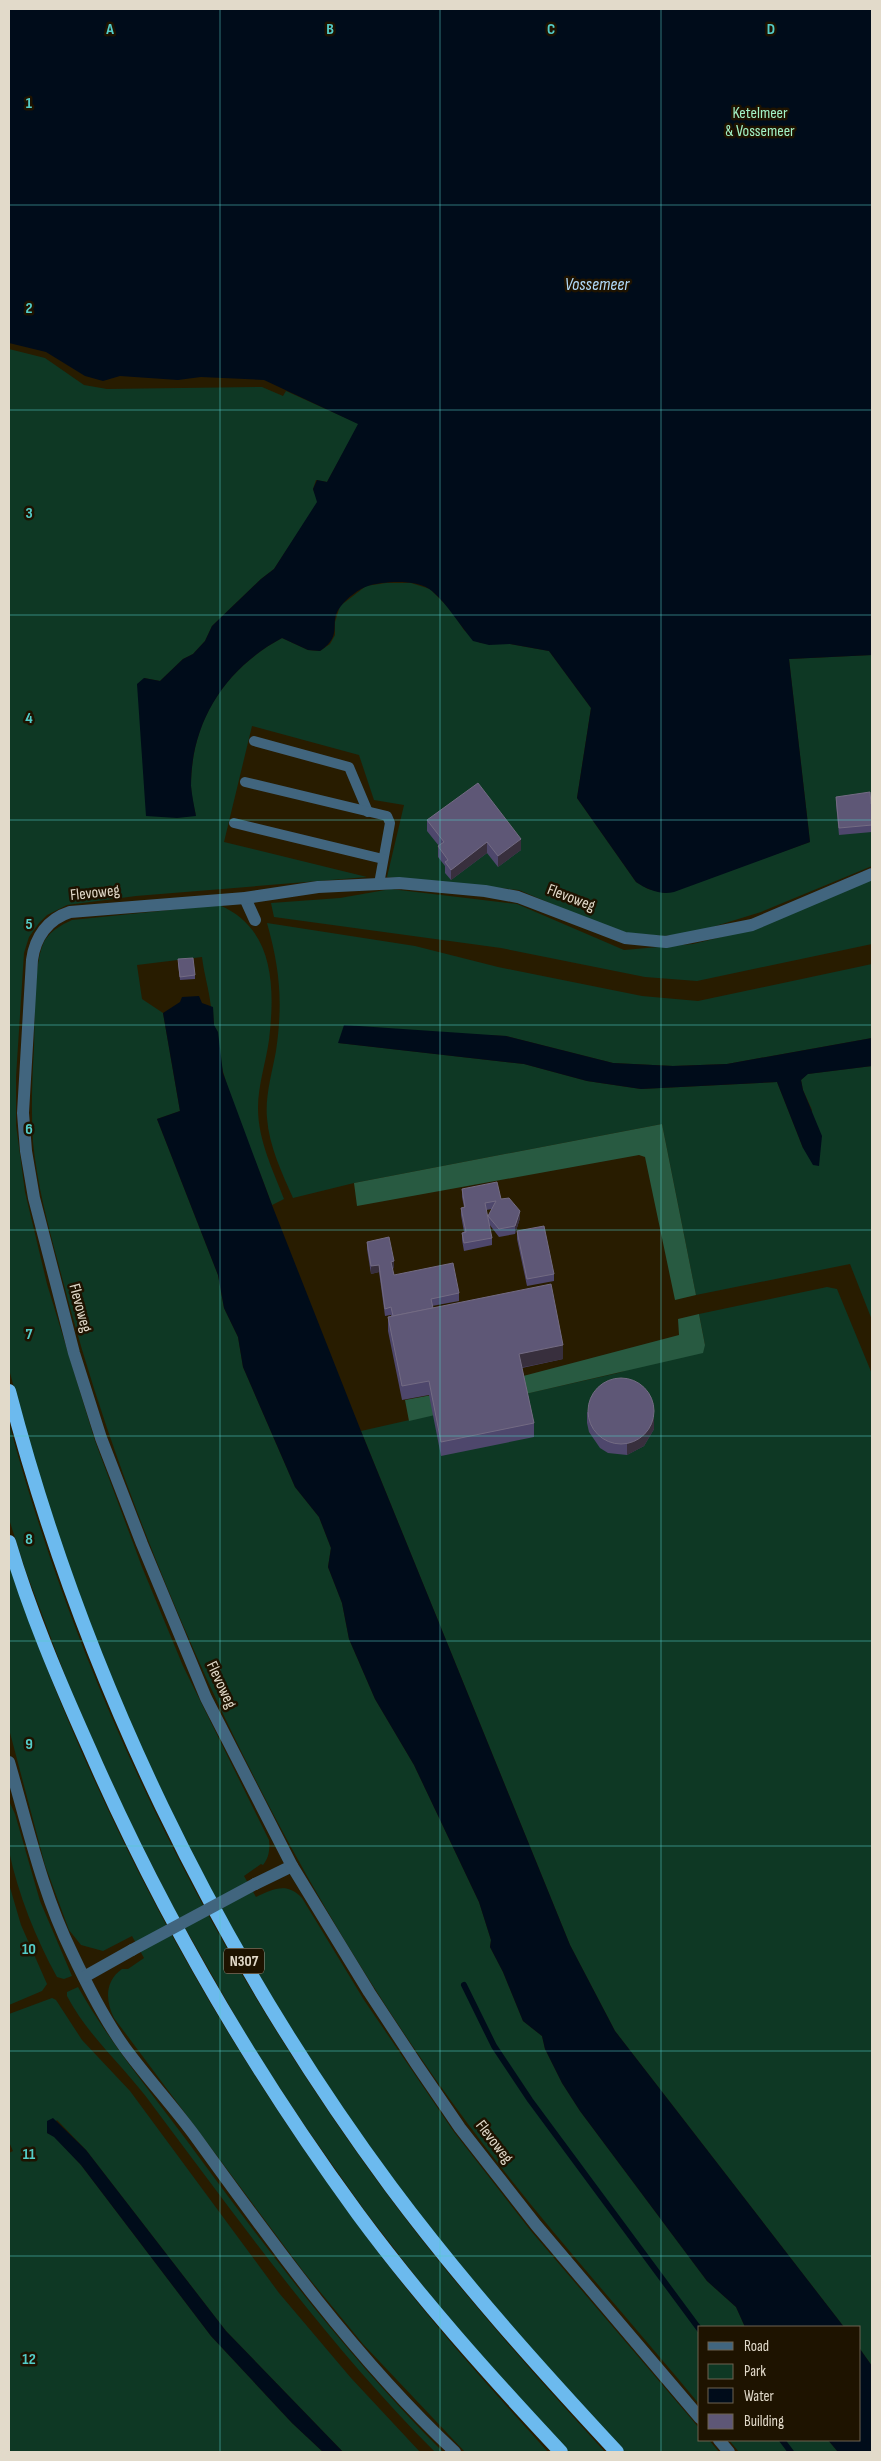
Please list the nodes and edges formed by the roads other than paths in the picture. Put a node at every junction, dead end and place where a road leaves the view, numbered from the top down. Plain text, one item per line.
1 (254, 741) dead end
2 (245, 782) dead end
3 (368, 812) junction
4 (234, 823) dead end
5 (384, 859) junction
6 (872, 874) edge
7 (379, 884) junction
8 (245, 898) junction
9 (255, 920) dead end
10 (9, 1391) edge
11 (9, 1542) edge
12 (9, 1762) edge
13 (292, 1866) junction
14 (84, 1977) junction
15 (698, 2416) edge
16 (719, 2441) edge
17 (455, 2452) edge
18 (560, 2452) edge
19 (617, 2452) edge
20 (729, 2452) edge

1 - 3 lane
2 - 3 lane
3 - 5 lane
4 - 5 lane
5 - 7 lane
6 - 7 street, Flevoweg
7 - 8 street, Flevoweg
8 - 9 street
8 - 13 street, Flevoweg
10 - 19 highway, N307
11 - 18 highway, N307
12 - 14 street
13 - 14 street, bridge
13 - 15 street, Flevoweg
14 - 17 street
16 - 20 street

